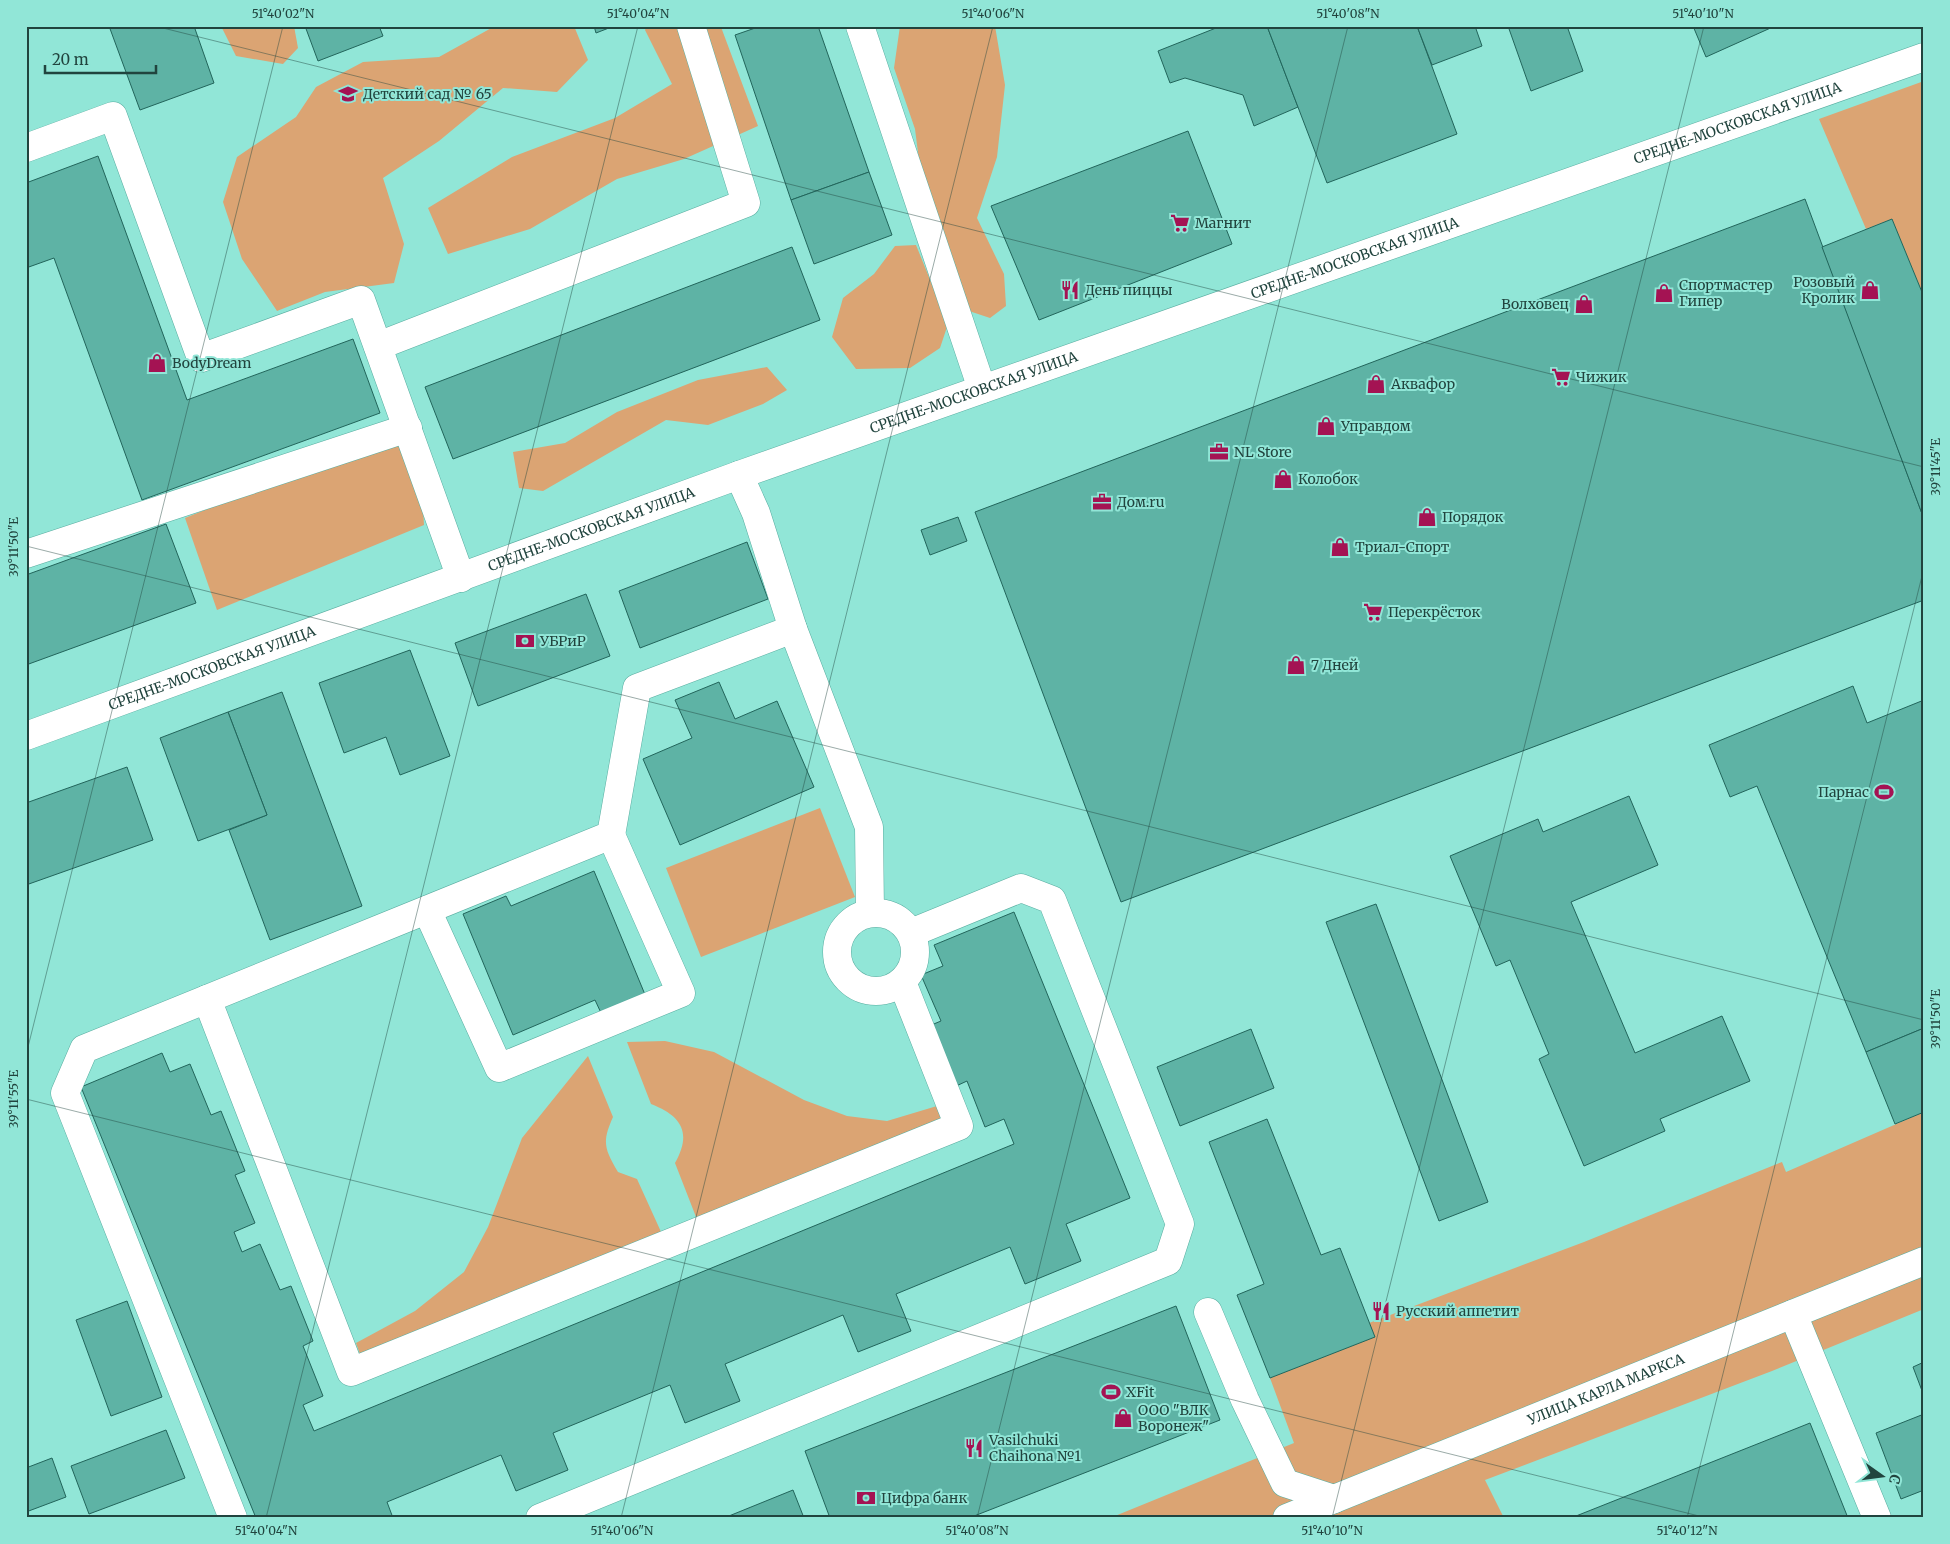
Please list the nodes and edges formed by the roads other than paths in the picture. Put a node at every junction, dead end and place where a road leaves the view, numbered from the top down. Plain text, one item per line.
1 (691, 26) edge
2 (860, 26) edge
3 (1924, 57) edge
4 (26, 148) edge
5 (378, 346) junction
6 (982, 389) junction
7 (408, 428) junction
8 (739, 475) junction
9 (26, 554) edge
10 (461, 578) junction
11 (793, 628) junction
12 (26, 736) edge
13 (611, 835) junction
14 (427, 910) junction
15 (870, 912) junction
16 (911, 933) junction
17 (902, 982) junction
18 (207, 999) junction
19 (1924, 1261) edge
20 (1208, 1312) dead end
21 (1793, 1314) junction
22 (1334, 1499) junction
23 (233, 1518) edge
24 (540, 1518) edge
25 (1287, 1518) edge
26 (1877, 1518) edge

1 - 5 street
2 - 6 street
3 - 6 street, СРЕДНЕ-МОСКОВСКАЯ УЛИЦА
4 - 5 street
5 - 7 street
6 - 8 street, СРЕДНЕ-МОСКОВСКАЯ УЛИЦА
7 - 9 street
7 - 10 street
8 - 10 street, СРЕДНЕ-МОСКОВСКАЯ УЛИЦА
8 - 11 street
10 - 12 street, СРЕДНЕ-МОСКОВСКАЯ УЛИЦА
11 - 13 street
11 - 15 street
13 - 14 street
13 - 14 street
14 - 18 street
15 - 16 street
15 - 17 street
16 - 17 street
16 - 24 street
17 - 18 street
18 - 23 street
19 - 21 street, УЛИЦА КАРЛА МАРКСА
20 - 22 street
21 - 22 street, УЛИЦА КАРЛА МАРКСА
21 - 26 street
22 - 25 street, УЛИЦА КАРЛА МАРКСА

